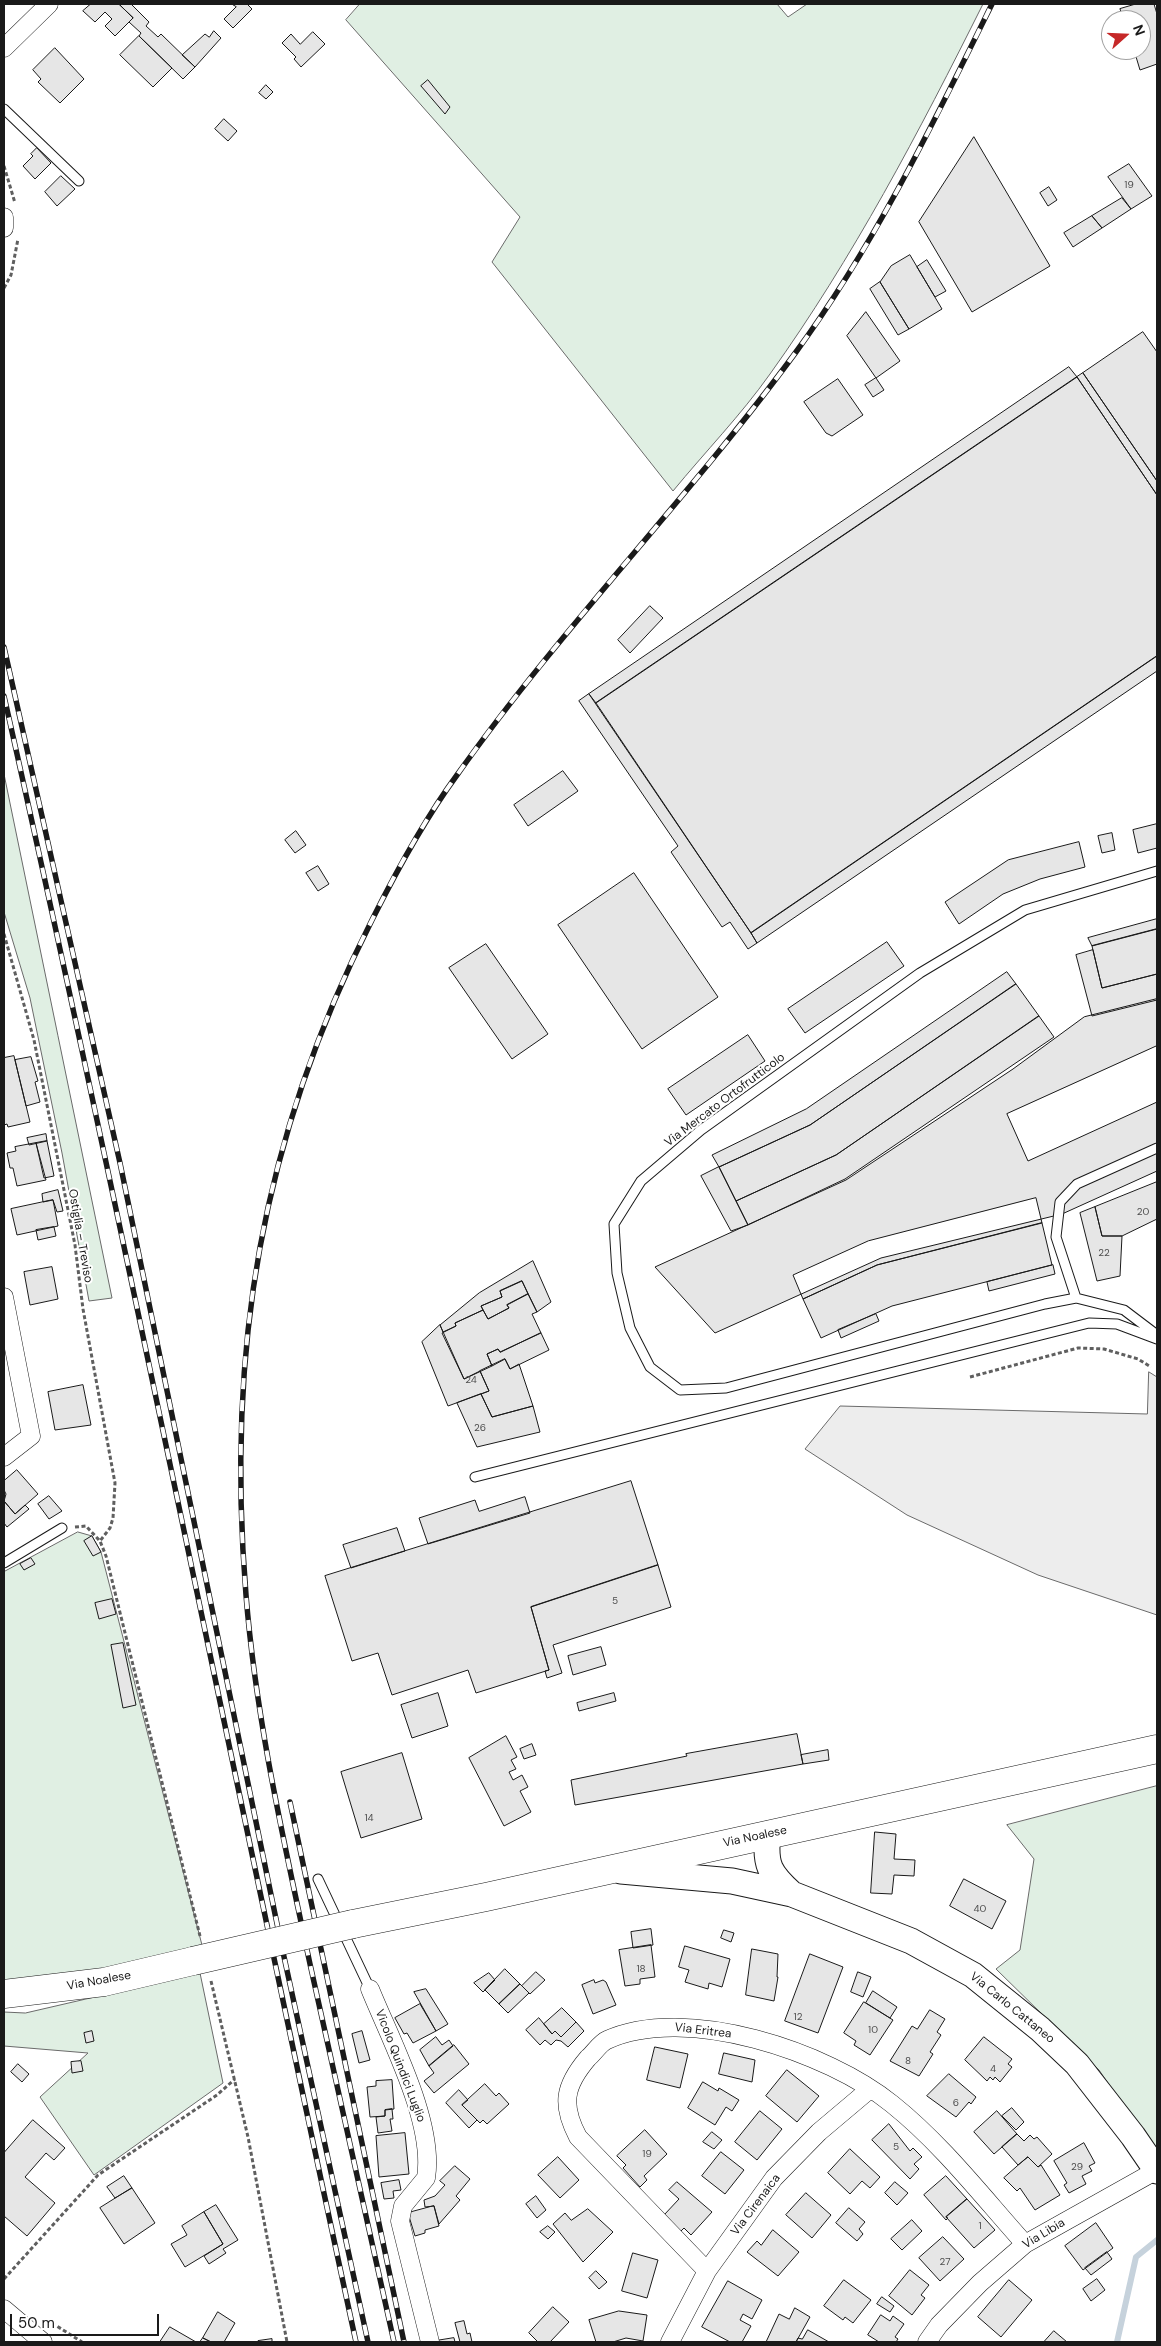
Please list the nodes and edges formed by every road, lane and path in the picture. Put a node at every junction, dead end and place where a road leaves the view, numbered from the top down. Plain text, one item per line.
1 (49, 4) edge
2 (4, 48) edge
3 (4, 109) edge
4 (79, 181) dead end
5 (4, 217) edge
6 (4, 228) edge
7 (1157, 871) edge
8 (4, 934) edge
9 (1157, 1148) edge
10 (4, 1297) edge
11 (1076, 1298) junction
12 (1157, 1335) edge
13 (1157, 1340) edge
14 (1151, 1367) dead end
15 (970, 1377) dead end
16 (4, 1457) edge
17 (475, 1477) dead end
18 (62, 1528) joint
19 (4, 1563) edge
20 (1157, 1749) edge
21 (768, 1834) junction
22 (609, 1870) junction
23 (318, 1879) dead end
24 (792, 1894) junction
25 (370, 1989) joint
26 (4, 1994) edge
27 (235, 2079) dead end
28 (870, 2089) junction
29 (1157, 2170) edge
30 (1025, 2244) junction
31 (707, 2271) junction
32 (4, 2279) edge
33 (4, 2311) edge
34 (43, 2342) edge
35 (430, 2342) edge
36 (670, 2342) edge
37 (927, 2342) edge

1 - 2 street
3 - 4 lane
5 - 6 street
7 - 11 lane, Via Mercato Ortofrutticolo
8 - 18 path, Ostiglia – Treviso
9 - 11 lane
10 - 16 street
11 - 12 lane, Via Mercato Ortofrutticolo
13 - 17 lane
14 - 15 path
18 - 19 lane
20 - 21 main road, Via Noalese
21 - 22 main road, Via Noalese
21 - 24 main road, Via Carlo Cattaneo
22 - 24 main road, Via Carlo Cattaneo
22 - 26 main road, Via Noalese, bridge
23 - 25 lane, Vicolo Quindici Luglio
24 - 29 main road, Via Carlo Cattaneo
25 - 35 street, Vicolo Quindici Luglio
27 - 32 path
28 - 30 street, Via Eritrea
28 - 31 street, Via Cirenaica
28 - 31 street, Via Eritrea
29 - 30 street, Via Libia
30 - 37 street, Via Libia
31 - 36 street, Via Cirenaica
33 - 34 street

